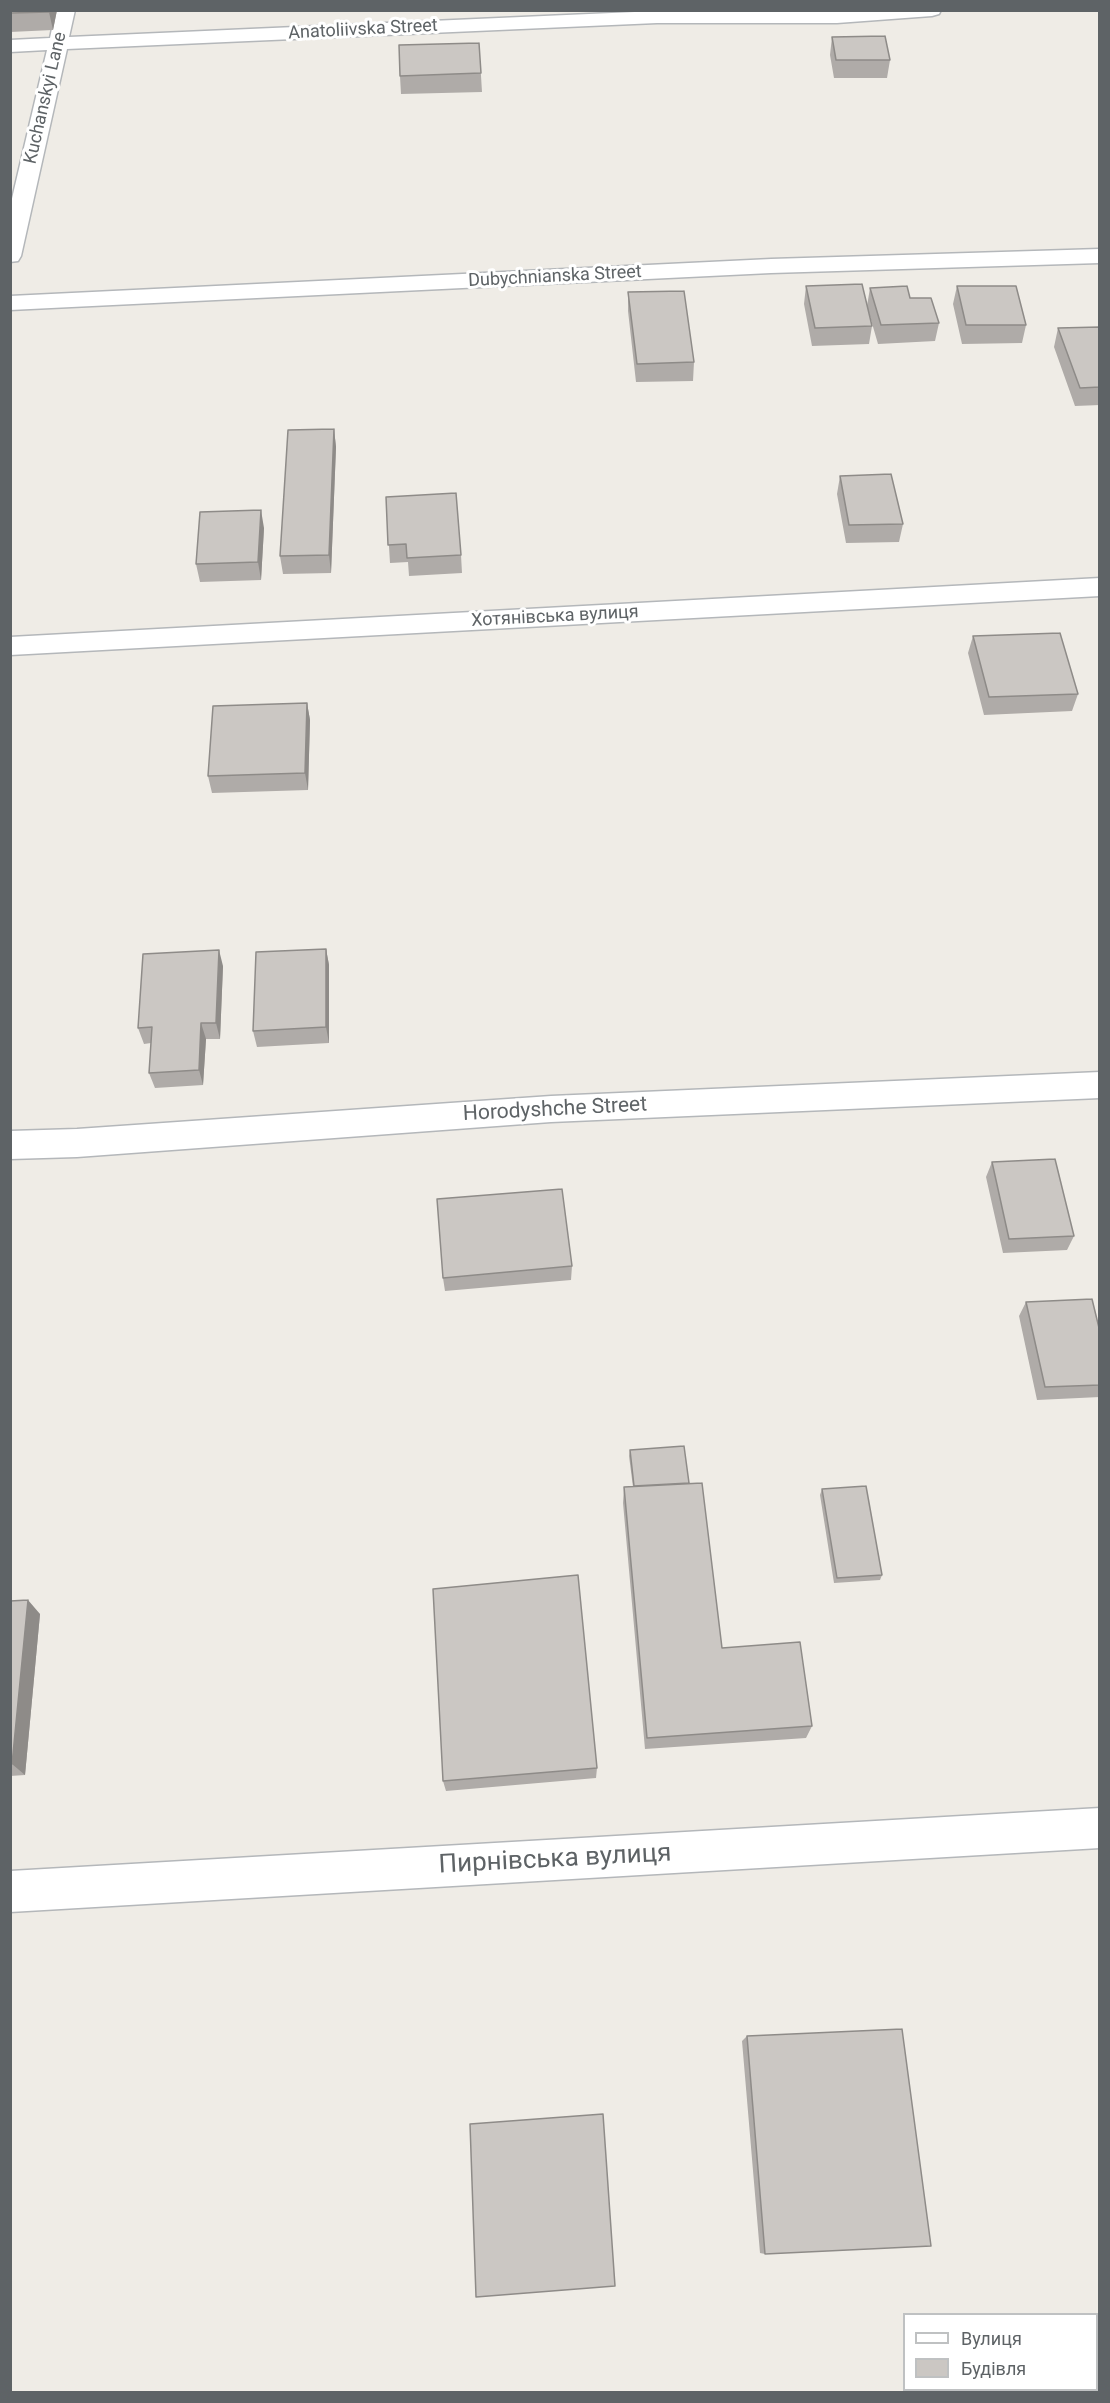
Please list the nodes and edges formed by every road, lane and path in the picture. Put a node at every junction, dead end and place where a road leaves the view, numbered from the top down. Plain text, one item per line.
1 (66, 10) edge
2 (932, 10) edge
3 (59, 44) junction
4 (10, 46) edge
5 (1100, 255) edge
6 (10, 256) edge
7 (10, 303) edge
8 (1100, 587) edge
9 (10, 646) edge
10 (1100, 1085) edge
11 (10, 1145) edge
12 (1100, 1828) edge
13 (10, 1892) edge

1 - 3 street, Kuchanskyi Lane
2 - 3 street, Anatoliivska Street
3 - 4 street, Anatoliivska Street
3 - 6 street, Kuchanskyi Lane
5 - 7 street, Dubychnianska Street
8 - 9 street, Хотянівська вулиця
10 - 11 street, Horodyshche Street
12 - 13 street, Пирнівська вулиця

